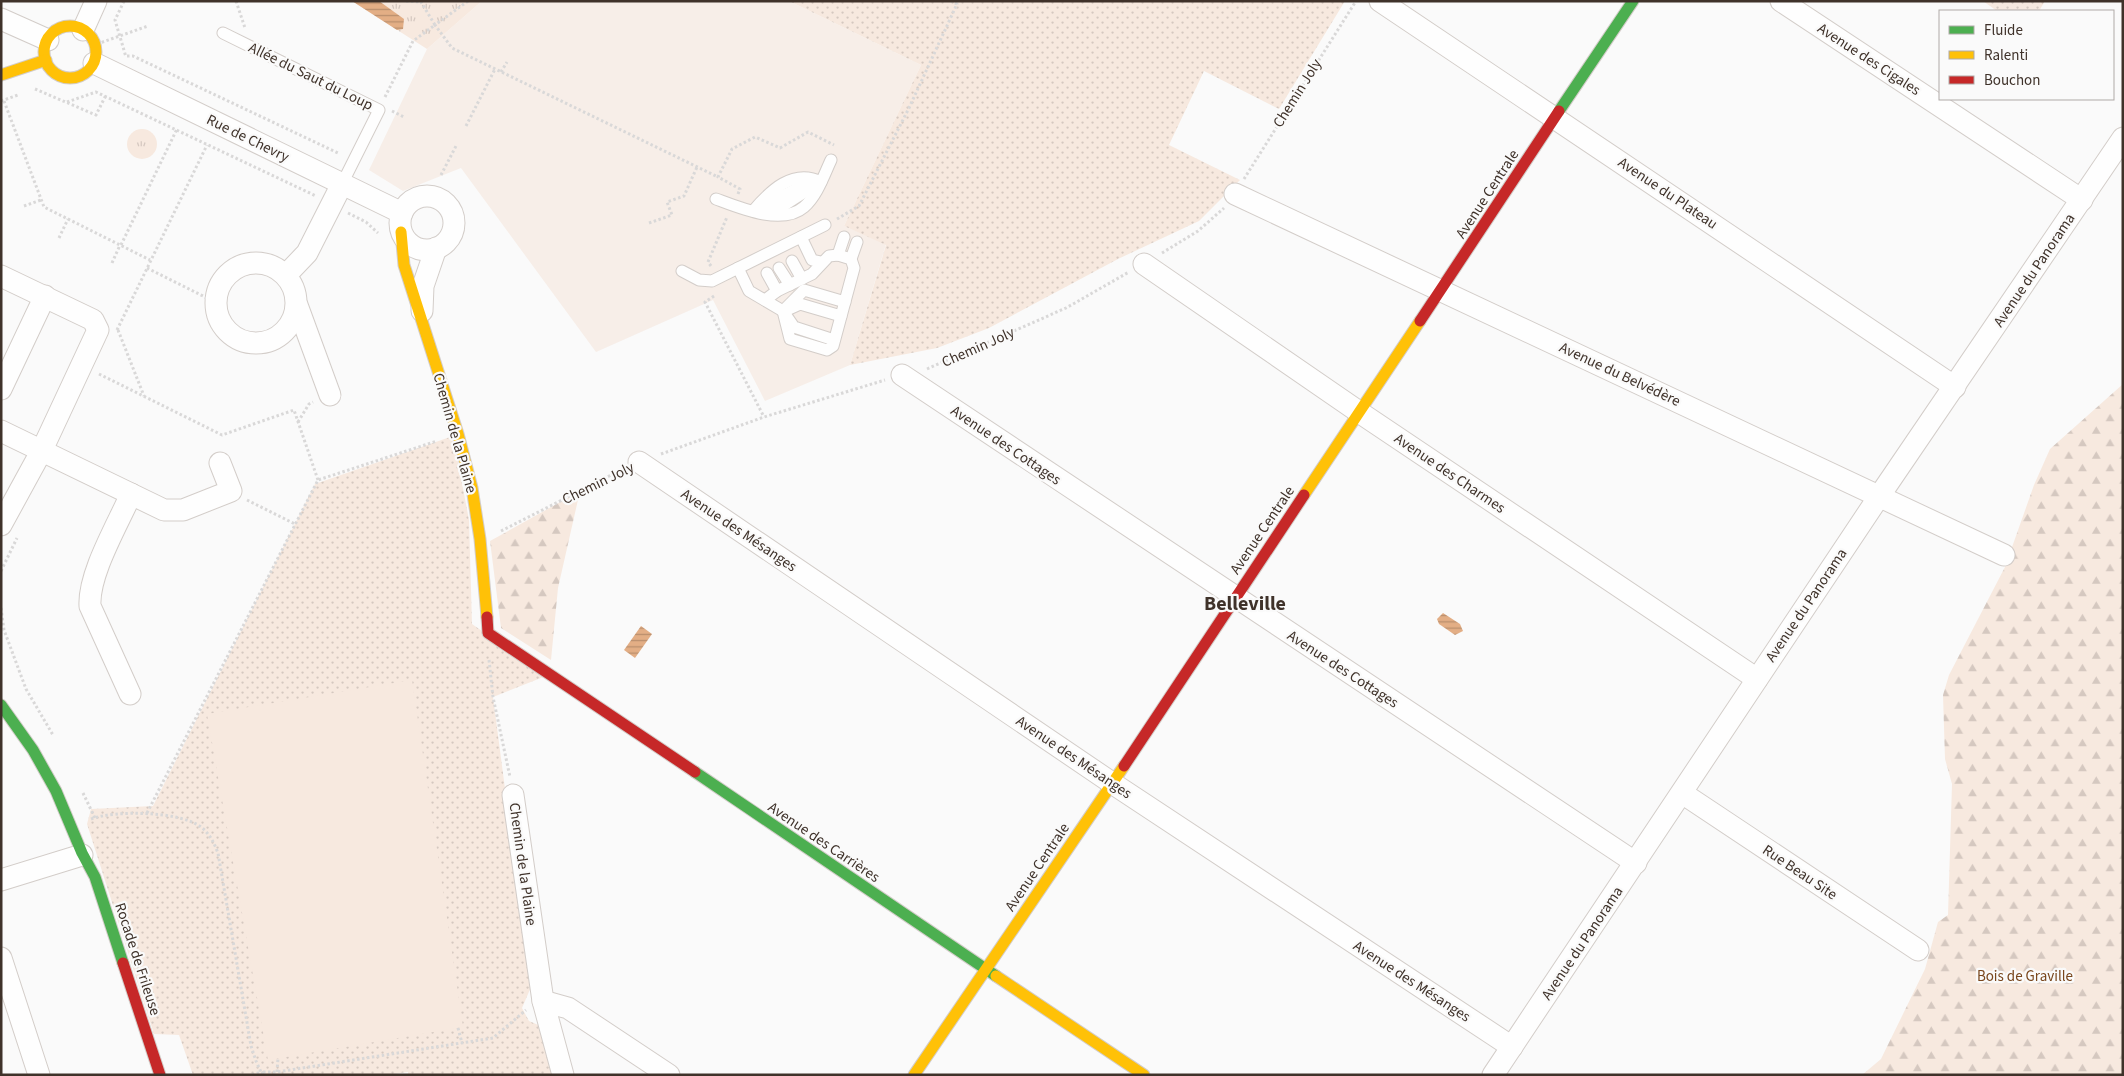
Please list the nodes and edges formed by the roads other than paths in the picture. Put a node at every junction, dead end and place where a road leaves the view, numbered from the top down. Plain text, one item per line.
1 (96, 1) edge
2 (1380, 1) edge
3 (1633, 1) edge
4 (1781, 1) edge
5 (1, 19) edge
6 (223, 33) dead end
7 (91, 46) junction
8 (47, 50) junction
9 (1, 75) edge
10 (1554, 117) junction
11 (2123, 138) edge
12 (831, 160) dead end
13 (821, 182) junction
14 (342, 184) junction
15 (1235, 194) road end
16 (716, 199) dead end
17 (2082, 200) junction
18 (753, 212) junction
19 (401, 222) junction
20 (825, 225) road end
21 (801, 237) junction
22 (844, 237) dead end
23 (857, 242) dead end
24 (436, 248) junction
25 (838, 255) junction
26 (851, 260) junction
27 (792, 261) dead end
28 (821, 262) junction
29 (1144, 264) road end
30 (738, 268) junction
31 (779, 268) dead end
32 (682, 271) dead end
33 (767, 274) dead end
34 (286, 275) junction
35 (1, 276) edge
36 (802, 279) junction
37 (790, 285) junction
38 (777, 291) junction
39 (1441, 291) junction
40 (45, 296) junction
41 (765, 300) junction
42 (845, 302) junction
43 (297, 305) junction
44 (783, 311) junction
45 (841, 316) junction
46 (422, 324) junction
47 (902, 375) road end
48 (1955, 387) junction
49 (1, 389) edge
50 (330, 395) road end
51 (1359, 412) junction
52 (1, 431) edge
53 (42, 450) junction
54 (639, 462) road end
55 (220, 464) dead end
56 (131, 494) junction
57 (1880, 495) junction
58 (1, 525) edge
59 (2004, 555) dead end
60 (1235, 598) junction
61 (488, 633) joint
62 (1757, 679) junction
63 (130, 694) dead end
64 (1, 705) edge
65 (8, 728) edge
66 (1112, 783) junction
67 (1682, 793) junction
68 (513, 795) road end
69 (82, 855) junction
70 (1636, 863) junction
71 (1, 880) edge
72 (1918, 950) dead end
73 (1, 958) edge
74 (986, 969) junction
75 (113, 970) dead end
76 (543, 1000) junction
77 (136, 1040) dead end
78 (1512, 1047) junction
79 (152, 1051) junction
80 (168, 1062) dead end
81 (1497, 1073) edge
82 (39, 1075) edge
83 (148, 1075) edge
84 (160, 1075) edge
85 (563, 1075) edge
86 (668, 1075) edge
87 (914, 1075) edge
88 (1144, 1075) edge

1 - 7 street
2 - 10 street, Avenue du Plateau
3 - 10 street, Avenue Centrale
4 - 17 street, Avenue des Cigales
5 - 8 street
6 - 14 lane, Allée du Saut du Loup
7 - 8 street
7 - 8 street
7 - 14 street, Rue de Chevry
8 - 9 street
10 - 39 street, Avenue Centrale
10 - 48 street, Avenue du Plateau
11 - 17 street, Avenue du Panorama
12 - 13 lane
13 - 18 lane
13 - 18 lane
14 - 19 street, Rue de Chevry
14 - 34 street
15 - 39 street, Avenue du Belvédère
16 - 18 lane
17 - 48 street, Avenue du Panorama
19 - 24 street
19 - 24 street
19 - 46 street, Chemin de la Plaine
20 - 21 lane
21 - 28 lane
21 - 30 lane
22 - 25 lane
23 - 26 lane
24 - 46 street, Chemin de la Plaine
25 - 26 lane
25 - 28 lane
26 - 42 lane
27 - 36 lane
28 - 36 lane
29 - 51 street, Avenue des Charmes
30 - 32 lane
30 - 41 lane
31 - 37 lane
33 - 38 lane
34 - 43 street
34 - 43 street
35 - 40 street
36 - 37 lane
37 - 38 lane
38 - 41 lane
39 - 51 street, Avenue Centrale
39 - 57 street, Avenue du Belvédère
40 - 49 street
40 - 53 street
41 - 44 lane
42 - 44 lane
42 - 45 lane
43 - 50 street
44 - 45 lane
44 - 45 lane
46 - 61 street, Chemin de la Plaine
47 - 60 street, Avenue des Cottages
48 - 57 street, Avenue du Panorama
51 - 60 street, Avenue Centrale
51 - 62 street, Avenue des Charmes
52 - 53 street
53 - 56 street
53 - 58 street
54 - 66 street, Avenue des Mésanges
55 - 56 street
56 - 63 street
57 - 59 street, Avenue du Belvédère
57 - 62 street, Avenue du Panorama
60 - 66 street, Avenue Centrale
60 - 70 street, Avenue des Cottages
61 - 74 street, Avenue des Carrières
62 - 67 street, Avenue du Panorama
64 - 65 street, Rocade de Frileuse
65 - 69 street, Rocade de Frileuse
66 - 74 street, Avenue Centrale
66 - 78 street, Avenue des Mésanges
67 - 70 street, Avenue du Panorama
67 - 72 street, Rue Beau Site
68 - 76 street, Chemin de la Plaine
69 - 71 street
69 - 75 street, Rocade de Frileuse
69 - 79 street, Rocade de Frileuse
70 - 78 street, Avenue du Panorama
73 - 82 street
74 - 87 street, Avenue Centrale
74 - 88 street, Avenue des Carrières
76 - 85 street, Chemin de la Plaine
76 - 86 street
77 - 83 street
78 - 81 street, Avenue du Panorama
79 - 80 lane
79 - 84 street, Rocade de Frileuse

